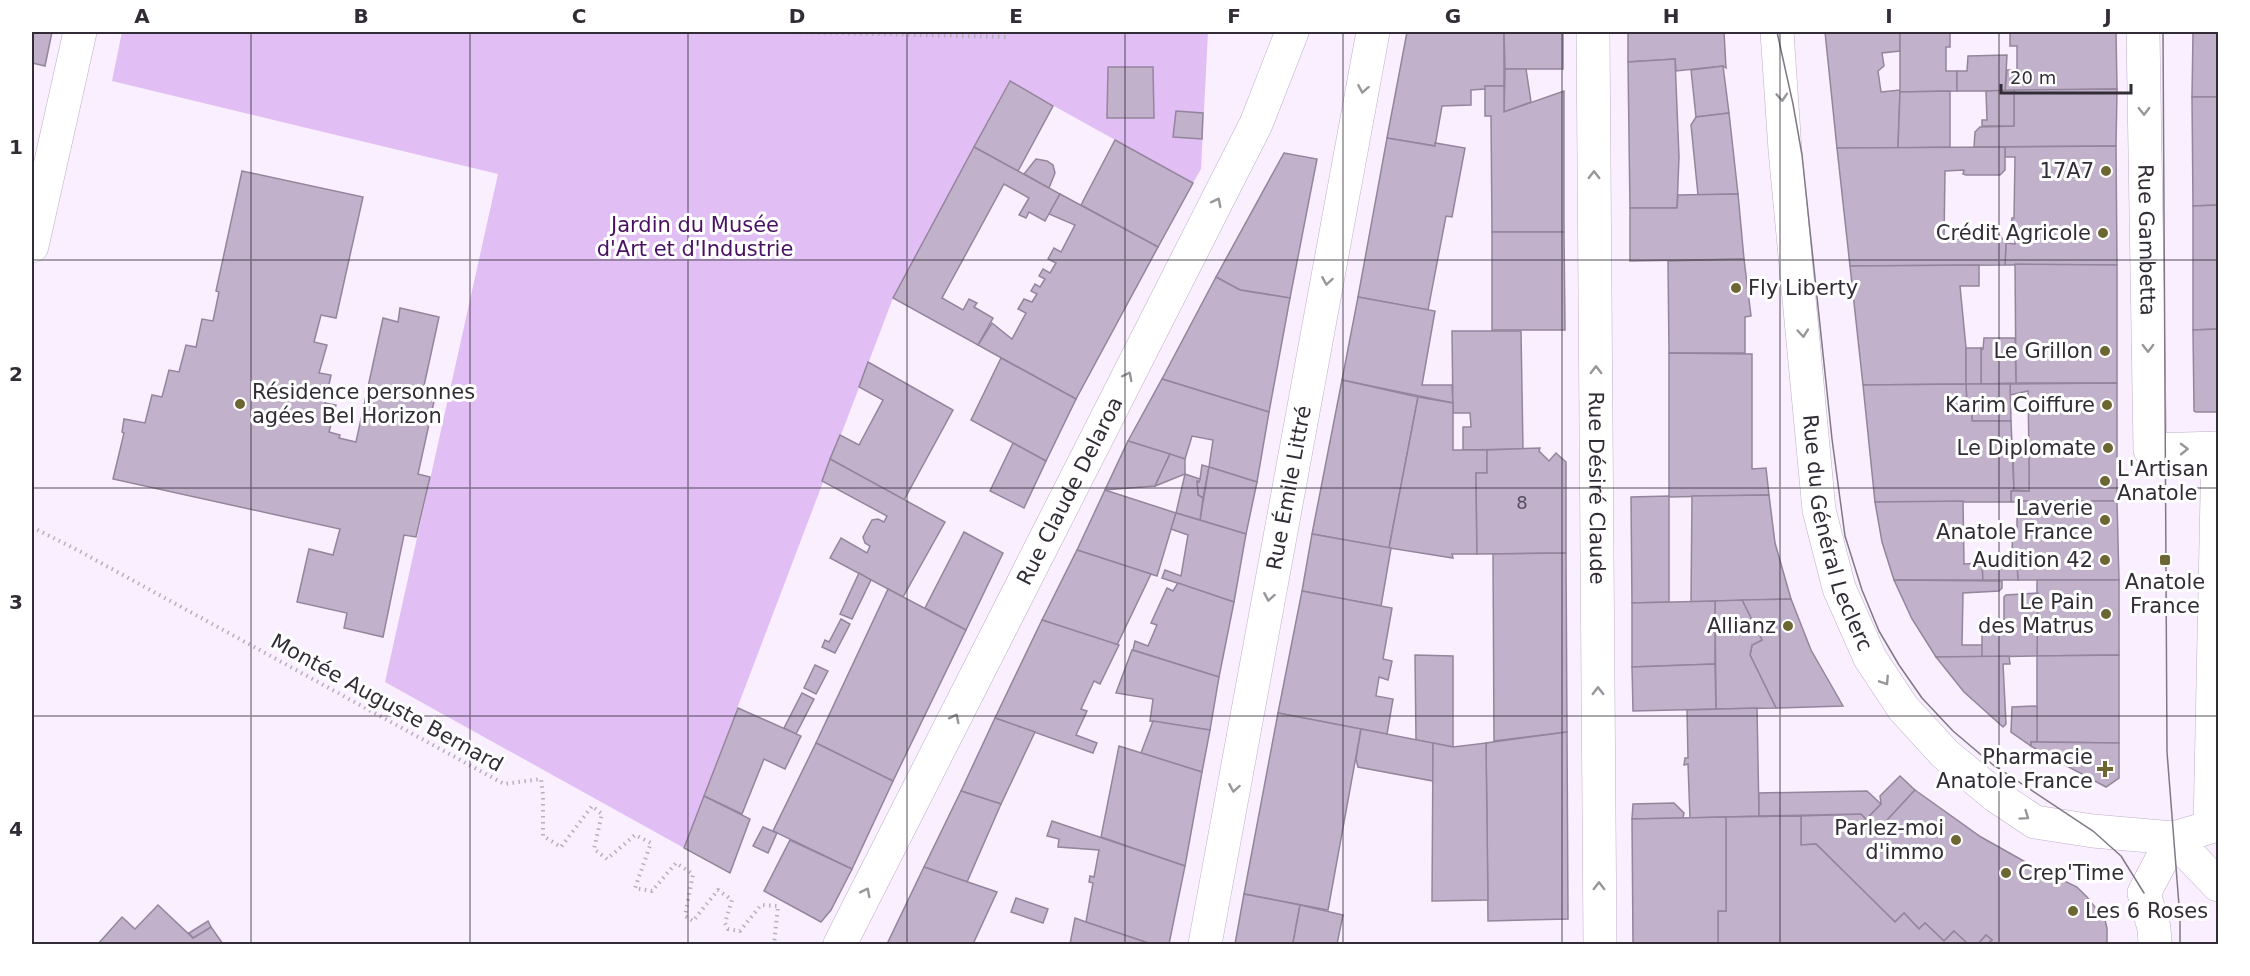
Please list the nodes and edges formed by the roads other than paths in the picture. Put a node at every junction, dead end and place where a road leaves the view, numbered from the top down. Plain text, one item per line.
1 (80, 32) edge
2 (1292, 32) edge
3 (1373, 32) edge
4 (1593, 32) edge
5 (1778, 32) edge
6 (2143, 32) edge
7 (32, 246) edge
8 (2218, 448) edge
9 (2214, 826) edge
10 (2173, 838) junction
11 (2218, 885) edge
12 (840, 945) edge
13 (1205, 945) edge
14 (1600, 945) edge
15 (2155, 945) edge

1 - 7 street
12 -> 2 street, Rue Claude Delaroa
3 -> 13 street, Rue Émile Littré
14 -> 4 street, Rue Désiré Claude
5 -> 10 street, Rue du Général Leclerc
6 -> 8 street, Rue Gambetta
8 - 9 street
9 - 10 street
10 - 11 street
10 - 15 street

